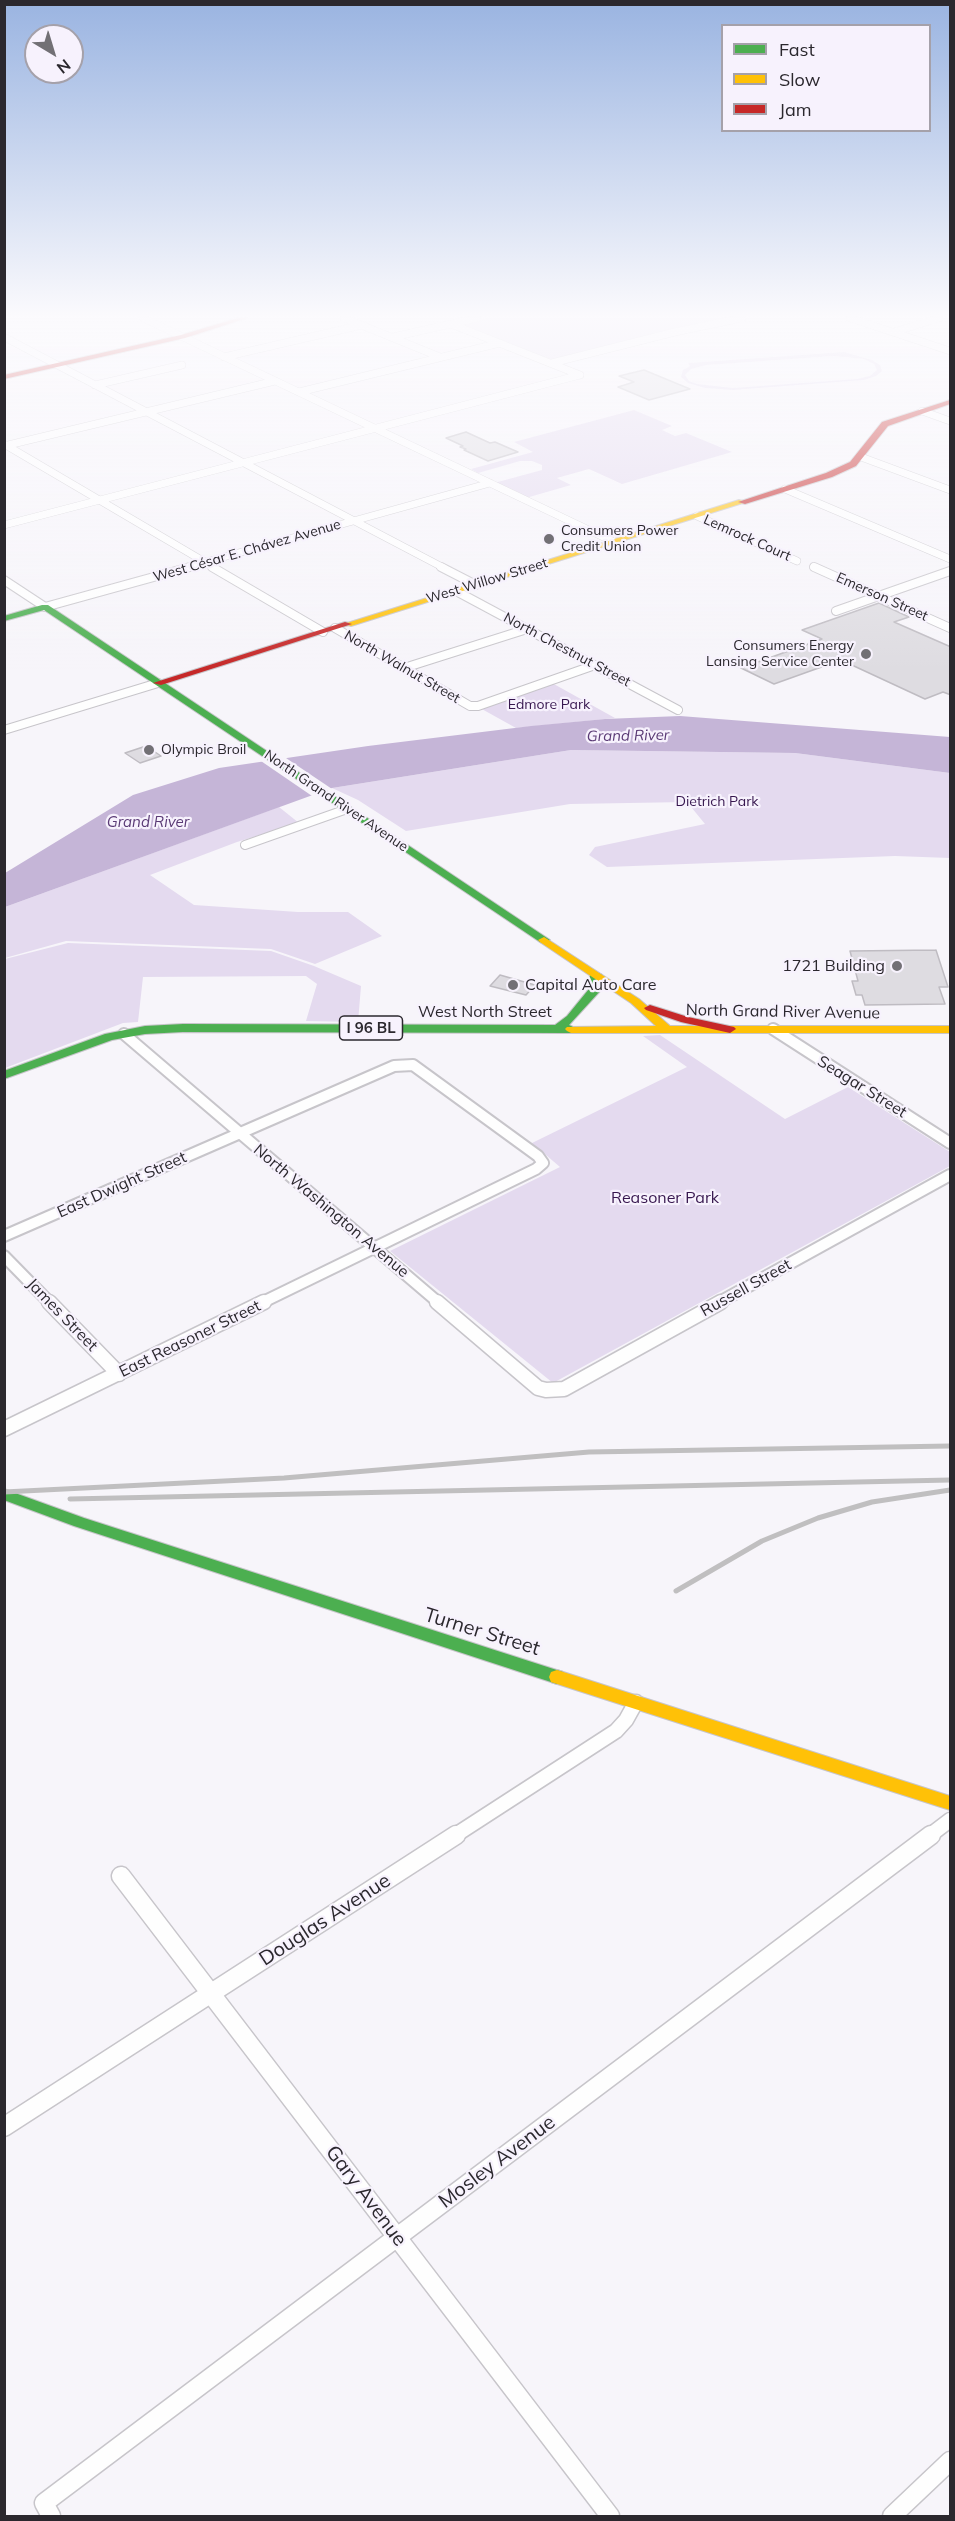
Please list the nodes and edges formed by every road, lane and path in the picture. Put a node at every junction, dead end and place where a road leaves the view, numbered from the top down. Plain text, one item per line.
1 (45, 436) edge
2 (191, 436) edge
3 (350, 436) edge
4 (390, 436) edge
5 (875, 436) edge
6 (5, 445) edge
7 (861, 457) junction
8 (243, 463) junction
9 (490, 483) junction
10 (785, 489) junction
11 (951, 490) edge
12 (100, 500) junction
13 (697, 516) junction
14 (354, 521) junction
15 (4, 525) edge
16 (614, 542) junction
17 (951, 559) edge
18 (797, 561) dead end
19 (206, 563) junction
20 (814, 567) dead end
21 (951, 571) edge
22 (4, 580) edge
23 (476, 585) junction
24 (456, 591) junction
25 (879, 596) junction
26 (45, 607) junction
27 (836, 611) dead end
28 (4, 619) edge
29 (951, 628) edge
30 (527, 629) junction
31 (329, 630) junction
32 (595, 665) junction
33 (404, 669) junction
34 (158, 683) junction
35 (678, 710) dead end
36 (4, 730) edge
37 (342, 806) junction
38 (245, 845) dead end
39 (596, 975) junction
40 (635, 1001) junction
41 (559, 1028) junction
42 (666, 1028) junction
43 (730, 1029) junction
44 (773, 1029) junction
45 (951, 1030) edge
46 (123, 1034) junction
47 (4, 1075) edge
48 (239, 1133) junction
49 (951, 1143) edge
50 (543, 1163) joint
51 (951, 1175) edge
52 (4, 1236) edge
53 (374, 1248) junction
54 (4, 1256) edge
55 (119, 1374) junction
56 (538, 1388) joint
57 (4, 1429) edge
58 (4, 1494) edge
59 (636, 1702) junction
60 (951, 1803) edge
61 (951, 1820) edge
62 (121, 1876) dead end
63 (212, 1994) junction
64 (4, 2127) edge
65 (397, 2237) junction
66 (951, 2461) edge
67 (47, 2510) edge
68 (610, 2517) edge
69 (892, 2517) edge

1 - 6 street
2 - 8 street
3 - 8 street
4 - 9 street
5 - 7 street, West Willow Street
6 - 12 street, North Walnut Street
7 - 10 street, West Willow Street
7 - 11 street
8 - 12 street
8 - 14 street
9 - 14 street, West César E. Chávez Avenue
9 - 16 street
10 - 13 street, West Willow Street
10 - 17 street
12 - 15 street
12 - 19 street, North Walnut Street
13 - 16 street, West Willow Street
13 - 18 street, Lemrock Court
14 - 19 street, West César E. Chávez Avenue
14 - 23 street
16 - 23 street, West Willow Street
19 - 26 street, West César E. Chávez Avenue
19 - 31 street, North Walnut Street
20 - 25 street, Emerson Street
21 - 25 street
22 - 26 street
23 - 24 street, West Willow Street
24 - 30 street, North Chestnut Street
24 - 31 street, West Willow Street
25 - 27 street
25 - 29 street, Emerson Street
26 - 28 street, West César E. Chávez Avenue
26 - 34 street, North Grand River Avenue
30 - 32 street, North Chestnut Street
30 - 33 street
31 - 33 street, North Walnut Street
31 - 34 street, West Willow Street
32 - 33 street, North Walnut Street
32 - 35 street, North Chestnut Street
34 - 36 street, West Willow Street
34 - 37 street, North Grand River Avenue
37 - 38 street
37 - 39 street, North Grand River Avenue
39 - 40 street, North Grand River Avenue
39 - 41 street
40 - 42 street, North Grand River Avenue
40 - 43 street
41 - 42 street, West North Street / I 96 BL
41 - 46 street, West North Street / I 96 BL
42 - 43 street, North Grand River Avenue / I 96 BL
43 - 44 street, North Grand River Avenue / I 96 BL
44 - 45 street, North Grand River Avenue / I 96 BL
44 - 49 street, Seagar Street
46 - 47 street, I 96 BL
46 - 48 street, North Washington Avenue
48 - 50 street, East Dwight Street
48 - 52 street, East Dwight Street
48 - 53 street, North Washington Avenue
50 - 53 street, East Reasoner Street
51 - 56 street, Russell Street
53 - 55 street, East Reasoner Street
53 - 56 street, North Washington Avenue
54 - 55 street, James Street
55 - 57 street, East Reasoner Street
58 - 59 street, Turner Street
59 - 60 street, Turner Street
59 - 63 street, Douglas Avenue
61 - 65 street, Mosley Avenue
62 - 63 street, Gary Avenue
63 - 64 street, Douglas Avenue
63 - 65 street, Gary Avenue
65 - 67 street, Mosley Avenue
65 - 68 street, Gary Avenue
66 - 69 street

